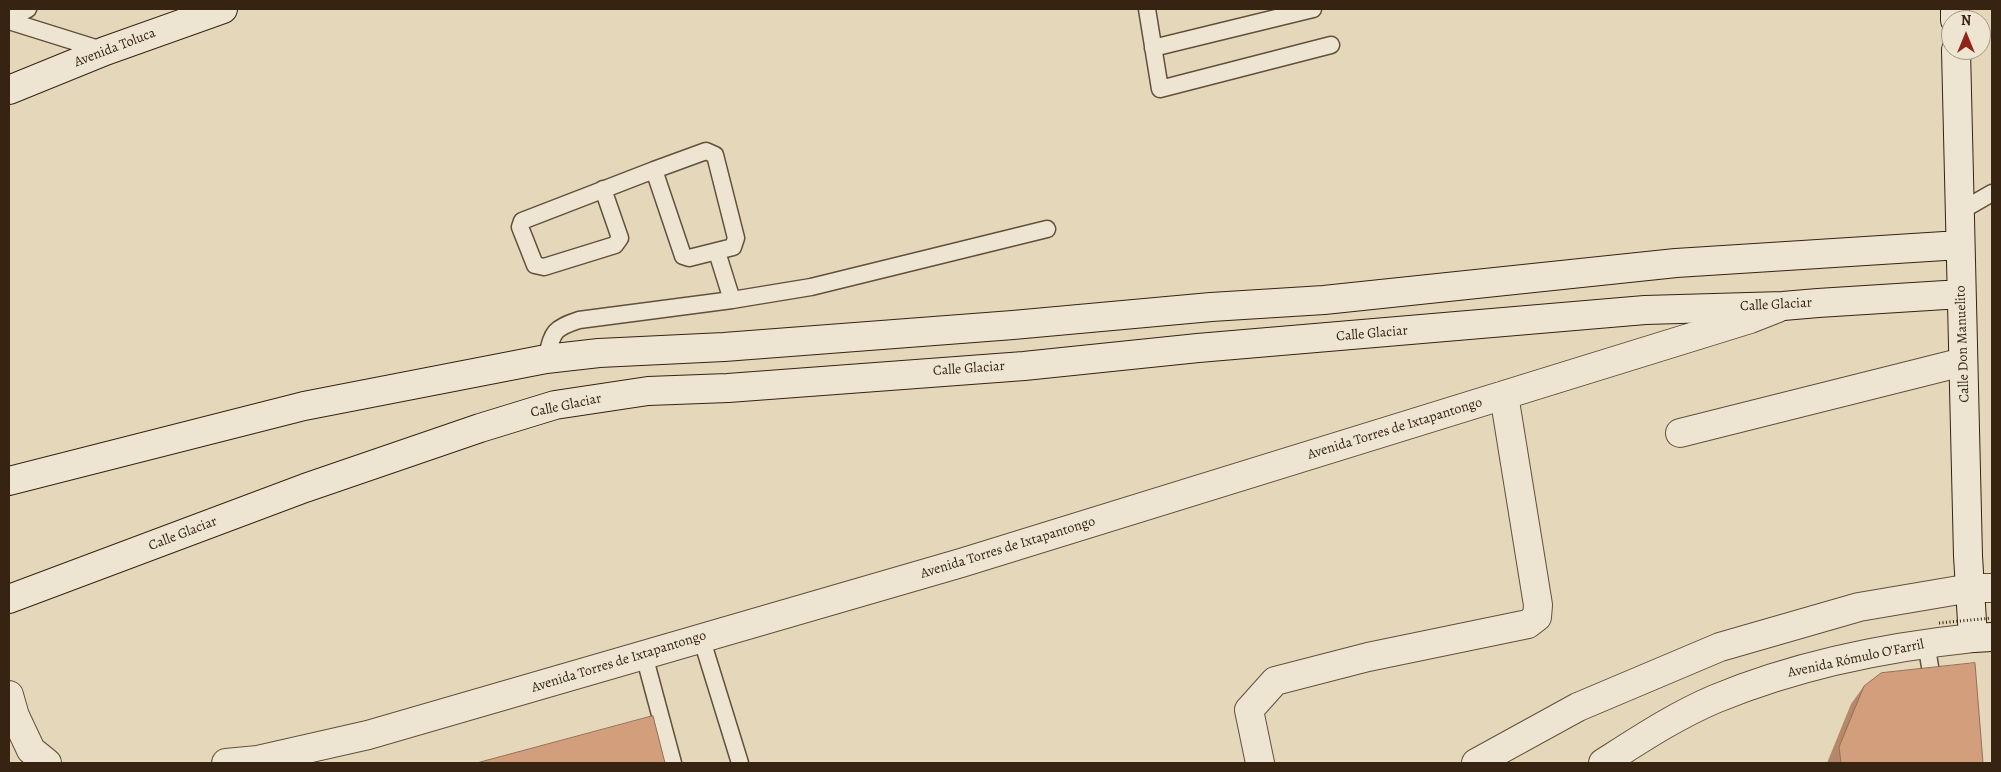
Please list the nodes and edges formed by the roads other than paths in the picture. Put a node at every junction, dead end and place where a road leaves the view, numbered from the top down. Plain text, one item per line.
1 (28, 9) edge
2 (223, 9) edge
3 (1147, 9) edge
4 (1313, 9) edge
5 (9, 20) edge
6 (1331, 45) dead end
7 (1153, 48) junction
8 (105, 51) junction
9 (1956, 60) edge
10 (9, 90) edge
11 (654, 170) junction
12 (603, 189) junction
13 (1992, 193) edge
14 (1959, 212) junction
15 (1047, 229) dead end
16 (1960, 245) junction
17 (717, 252) junction
18 (1962, 294) junction
19 (732, 300) junction
20 (1783, 306) junction
21 (646, 350) junction
22 (546, 359) junction
23 (1963, 362) junction
24 (648, 391) junction
25 (1504, 395) junction
26 (1680, 433) dead end
27 (9, 482) edge
28 (1981, 588) edge
29 (9, 599) edge
30 (1933, 633) junction
31 (701, 637) junction
32 (1983, 638) edge
33 (644, 655) junction
34 (9, 696) edge
35 (1938, 703) edge
36 (1613, 760) edge
37 (47, 763) edge
38 (226, 763) edge
39 (674, 763) edge
40 (740, 763) edge
41 (1260, 763) edge
42 (1476, 763) edge

1 - 5 lane
2 - 8 street, Avenida Toluca
3 - 7 lane
4 - 7 lane
5 - 8 lane
6 - 7 lane
8 - 10 street, Avenida Toluca
9 - 14 street, Calle Don Manuelito
11 - 12 lane
11 - 17 lane
11 - 17 lane
12 - 12 lane
13 - 14 lane
14 - 16 street, Calle Don Manuelito
15 - 19 lane
16 - 18 street, Calle Don Manuelito
16 - 21 street
17 - 19 lane
18 - 20 street, Calle Glaciar
18 - 23 street, Calle Don Manuelito
19 - 22 lane
20 - 24 street, Calle Glaciar
20 - 25 street, Avenida Torres de Ixtapantongo
21 - 22 street
21 - 24 street
22 - 27 street
23 - 26 street
23 - 28 street, Calle Don Manuelito
24 - 29 street, Calle Glaciar
25 - 31 street, Avenida Torres de Ixtapantongo
25 - 41 street
28 - 32 street, Calle Don Manuelito
28 - 42 street
30 - 32 street, Avenida Rómulo O'Farril
30 - 35 lane
30 - 36 street, Avenida Rómulo O'Farril
31 - 33 street, Avenida Torres de Ixtapantongo
31 - 40 lane
33 - 38 street, Avenida Torres de Ixtapantongo
33 - 39 lane
34 - 37 street

